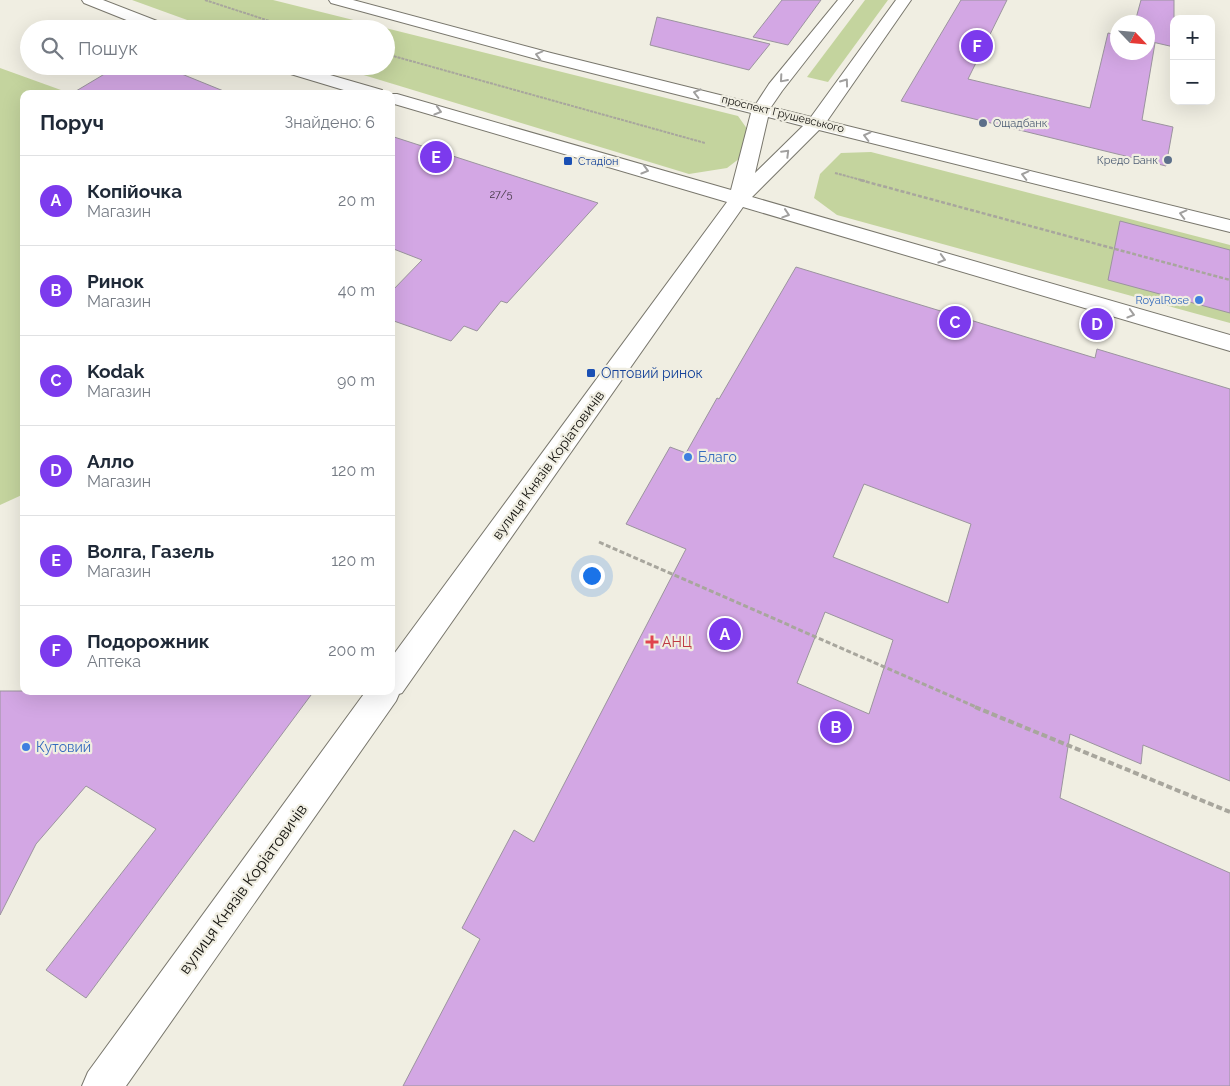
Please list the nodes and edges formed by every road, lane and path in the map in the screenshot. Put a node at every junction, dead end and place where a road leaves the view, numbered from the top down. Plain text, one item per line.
1 (89, 0) edge
2 (205, 0) edge
3 (336, 0) edge
4 (846, 0) edge
5 (904, 0) edge
6 (141, 20) edge
7 (266, 20) edge
8 (395, 57) edge
9 (311, 75) edge
10 (362, 90) edge
11 (395, 99) edge
12 (761, 109) junction
13 (817, 122) junction
14 (705, 143) dead end
15 (834, 173) dead end
16 (739, 199) junction
17 (1230, 226) edge
18 (1230, 280) edge
19 (1230, 342) edge
20 (599, 542) dead end
21 (395, 677) edge
22 (382, 695) edge
23 (1230, 812) edge
24 (102, 1086) edge

1 - 6 main road
2 - 7 path
12 -> 3 main road, проспект Грушевського
4 -> 12 main road, вулиця Князів Коріатовичів
13 -> 5 main road, вулиця Князів Коріатовичів
8 - 14 path
9 - 10 main road
11 -> 16 main road
12 - 13 main road, проспект Грушевського
12 - 16 main road, вулиця Князів Коріатовичів
16 -> 13 main road, вулиця Князів Коріатовичів
17 -> 13 main road, проспект Грушевського
15 - 18 path
16 -> 19 main road
16 - 21 main road, вулиця Князів Коріатовичів
20 - 23 path
22 - 24 main road, вулиця Князів Коріатовичів

